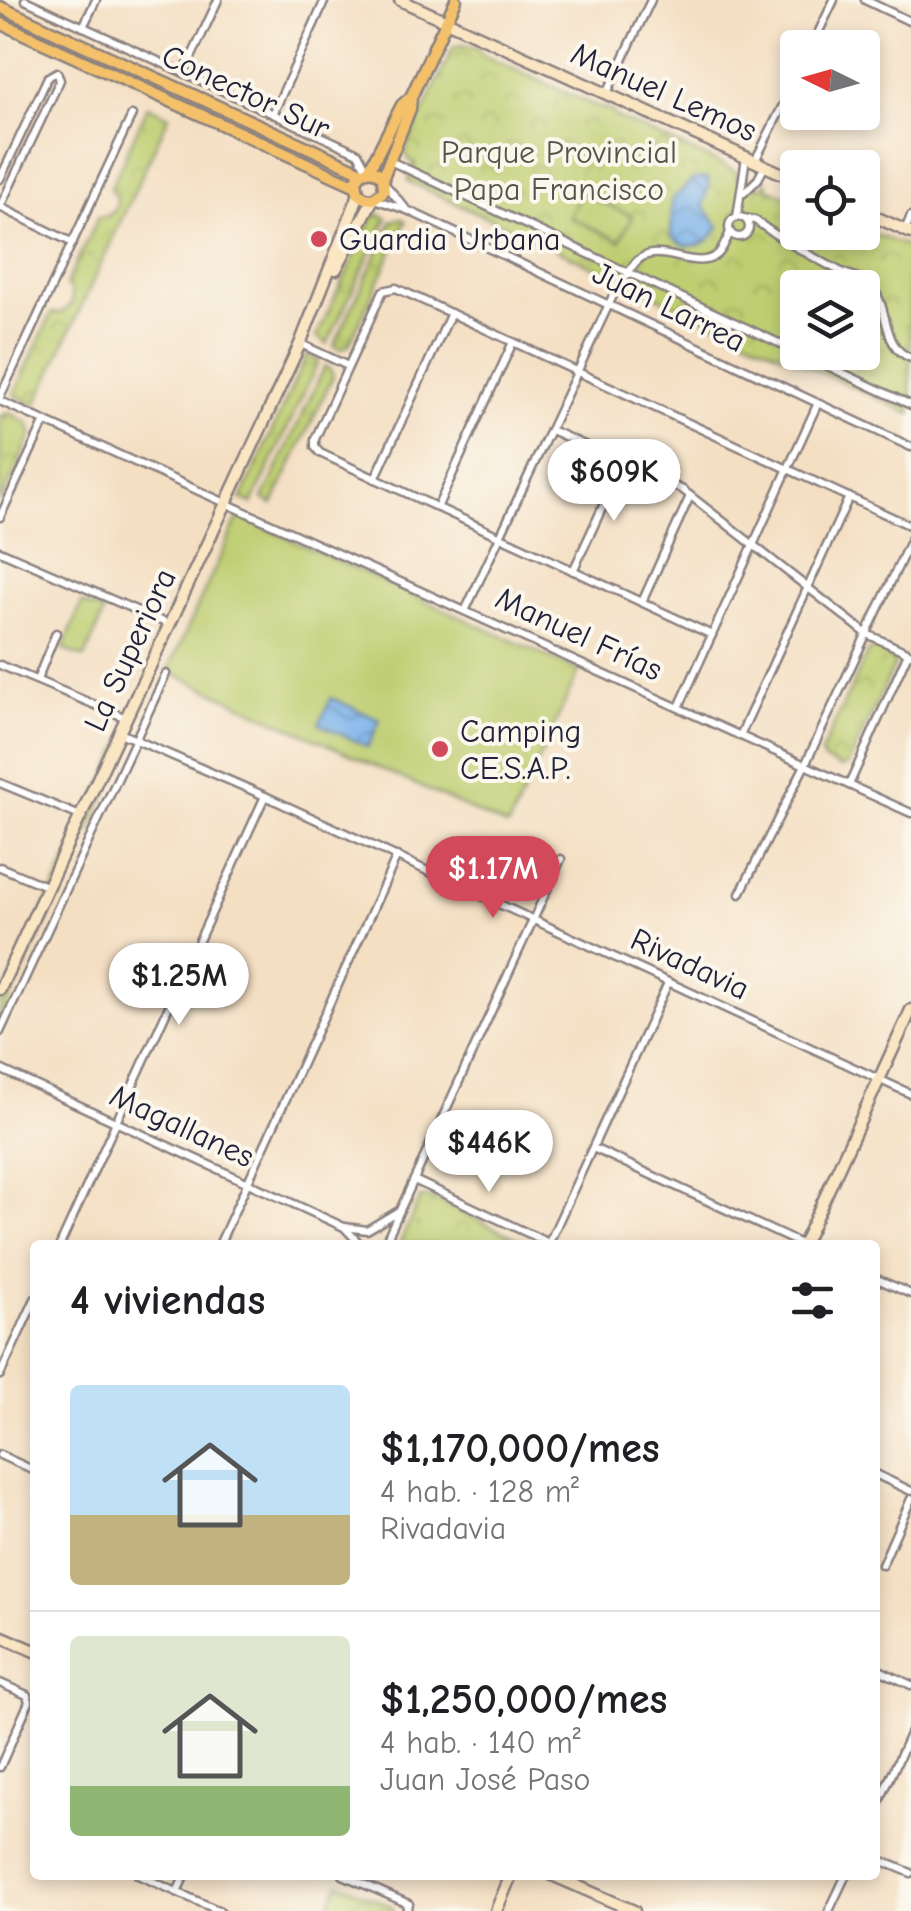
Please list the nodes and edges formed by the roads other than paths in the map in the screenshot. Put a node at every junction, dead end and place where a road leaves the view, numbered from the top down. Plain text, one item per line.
1 (25, 0) edge
2 (96, 0) edge
3 (218, 0) edge
4 (325, 0) edge
5 (400, 0) edge
6 (456, 0) edge
7 (651, 0) edge
8 (834, 0) edge
9 (865, 0) edge
10 (0, 7) edge
11 (446, 21) junction
12 (911, 22) edge
13 (0, 23) edge
14 (83, 27) junction
15 (820, 30) edge
16 (184, 73) junction
17 (607, 93) junction
18 (411, 97) junction
19 (780, 112) edge
20 (273, 114) junction
21 (132, 115) dead end
22 (389, 160) junction
23 (755, 161) junction
24 (366, 171) junction
25 (780, 173) edge
26 (0, 179) edge
27 (384, 180) junction
28 (357, 190) junction
29 (374, 199) junction
30 (742, 199) junction
31 (0, 207) edge
32 (407, 210) junction
33 (911, 216) edge
34 (740, 217) junction
35 (880, 218) edge
36 (908, 231) edge
37 (730, 232) junction
38 (74, 242) junction
39 (628, 274) junction
40 (618, 285) dead end
41 (608, 305) junction
42 (451, 313) junction
43 (302, 338) junction
44 (513, 342) junction
45 (780, 344) edge
46 (911, 358) edge
47 (348, 366) junction
48 (578, 370) junction
49 (837, 370) edge
50 (0, 399) edge
51 (911, 404) edge
52 (817, 405) junction
53 (46, 421) junction
54 (551, 430) junction
55 (911, 448) edge
56 (623, 462) junction
57 (788, 469) junction
58 (375, 479) junction
59 (690, 496) junction
60 (850, 497) junction
61 (226, 502) junction
62 (437, 508) junction
63 (0, 517) edge
64 (911, 526) edge
65 (499, 536) junction
66 (911, 539) edge
67 (753, 546) junction
68 (0, 550) edge
69 (573, 570) junction
70 (808, 590) junction
71 (642, 602) junction
72 (466, 609) junction
73 (169, 624) junction
74 (56, 633) dead end
75 (867, 634) junction
76 (712, 635) junction
77 (909, 654) edge
78 (0, 665) edge
79 (166, 674) dead end
80 (37, 680) junction
81 (679, 707) junction
82 (126, 718) junction
83 (119, 733) junction
84 (740, 736) junction
85 (136, 740) junction
86 (805, 765) junction
87 (0, 783) edge
88 (849, 785) junction
89 (265, 796) junction
90 (911, 813) edge
91 (80, 816) junction
92 (396, 856) junction
93 (560, 859) dead end
94 (0, 867) edge
95 (48, 886) junction
96 (740, 894) dead end
97 (533, 920) junction
98 (669, 982) junction
99 (0, 988) edge
100 (911, 1010) edge
101 (0, 1032) edge
102 (0, 1070) edge
103 (879, 1079) junction
104 (911, 1094) edge
105 (116, 1123) junction
106 (593, 1148) junction
107 (414, 1180) junction
108 (247, 1184) junction
109 (402, 1206) junction
110 (344, 1227) junction
111 (62, 1240) edge
112 (221, 1240) edge
113 (356, 1240) edge
114 (386, 1240) edge
115 (540, 1240) edge
116 (550, 1240) edge
117 (792, 1240) edge
118 (805, 1240) edge
119 (880, 1280) edge
120 (911, 1294) edge
121 (30, 1310) edge
122 (0, 1375) edge
123 (0, 1455) edge
124 (30, 1469) edge
125 (880, 1476) edge
126 (911, 1491) edge
127 (911, 1499) edge
128 (882, 1566) dead end
129 (0, 1636) edge
130 (30, 1649) edge
131 (880, 1670) edge
132 (0, 1683) edge
133 (911, 1684) edge
134 (911, 1732) edge
135 (0, 1767) edge
136 (880, 1800) edge
137 (880, 1860) edge
138 (911, 1874) edge
139 (149, 1880) edge
140 (183, 1880) edge
141 (352, 1880) edge
142 (509, 1880) edge
143 (563, 1880) edge
144 (844, 1880) edge
145 (177, 1892) junction
146 (407, 1907) edge
147 (220, 1911) edge
148 (496, 1911) edge
149 (634, 1911) edge
150 (830, 1911) edge

1 - 14 street
2 - 14 street
3 - 16 street
4 - 20 street
5 - 11 main road, Manuel Lemos
6 - 11 main road
7 - 17 street
8 - 15 street
9 - 12 street
10 - 24 main road, Conector Sur
11 - 17 main road, Manuel Lemos
11 - 18 main road
13 - 28 main road, Conector Sur
14 - 16 street
16 - 20 street
17 - 23 main road, Manuel Lemos
18 - 22 main road
18 - 24 main road
19 - 23 street
20 - 24 street
21 - 38 street
22 - 27 main road
22 - 39 street
23 - 25 main road, Manuel Lemos
23 - 30 street
23 - 30 street
24 - 27 main road, Conector Sur
24 - 28 main road
26 - 31 street
27 - 29 main road
27 - 32 street, Juan Larrea
28 - 29 main road, Conector Sur
28 - 43 main road, La Superiora
29 - 32 street, Juan Larrea
29 - 43 main road, La Superiora
30 - 34 street
31 - 38 street
32 - 41 street, Juan Larrea
33 - 36 street
34 - 37 street
34 - 37 street
34 - 46 street
35 - 36 main road
37 - 39 street
38 - 50 street
39 - 45 street
40 - 41 street
41 - 48 street
41 - 52 street, Juan Larrea
42 - 44 street
42 - 47 street
42 - 58 street
43 - 47 street
43 - 61 main road, La Superiora
44 - 48 street
44 - 62 street
47 - 58 street
48 - 54 street
48 - 57 street
49 - 51 street
50 - 53 street, Manuel Frías
52 - 55 street, Juan Larrea
52 - 57 street
53 - 61 street, Manuel Frías
53 - 63 street
54 - 56 street
54 - 65 street
56 - 59 street
56 - 69 street
57 - 60 street
57 - 67 street
58 - 62 street
59 - 67 street
59 - 71 street
60 - 64 street
60 - 70 street
61 - 72 street, Manuel Frías
61 - 73 main road, La Superiora
62 - 65 street
65 - 69 street
65 - 72 street
66 - 75 street
67 - 70 street
67 - 76 street
68 - 73 street
69 - 71 street
70 - 75 street
70 - 84 street
71 - 76 street
72 - 81 street, Manuel Frías
73 - 82 main road, La Superiora
74 - 80 street
75 - 77 street
75 - 86 street
76 - 81 street
77 - 88 street
78 - 80 street
79 - 85 street
80 - 82 street
81 - 84 street, Manuel Frías
82 - 83 main road, La Superiora
83 - 85 street, Rivadavia
83 - 91 main road, La Superiora
84 - 86 street, Manuel Frías
85 - 89 street, Rivadavia
85 - 101 street
86 - 88 street, Manuel Frías
86 - 96 street
87 - 91 street
88 - 90 street, Manuel Frías
89 - 92 street, Rivadavia
89 - 105 street
91 - 95 main road, La Superiora
92 - 97 street, Rivadavia
92 - 108 street
93 - 97 street
94 - 95 street
95 - 99 main road, La Superiora
97 - 98 street, Rivadavia
97 - 107 street
98 - 103 street, Rivadavia
98 - 106 street
100 - 103 main road
102 - 105 street, Magallanes
103 - 104 street, Rivadavia
103 - 118 main road
105 - 108 street, Magallanes
105 - 111 street
106 - 116 street
106 - 117 street
107 - 109 street
107 - 115 street
108 - 110 street, Magallanes
108 - 112 street
109 - 110 street
109 - 114 street
110 - 113 street, Magallanes
119 - 120 street
121 - 122 street
123 - 124 street
125 - 126 street
127 - 128 street
129 - 130 main road
131 - 133 street
132 - 135 street
134 - 136 street
137 - 138 street
139 - 145 street
140 - 145 street
141 - 146 street
142 - 148 main road
143 - 149 main road
144 - 150 street
145 - 147 street

